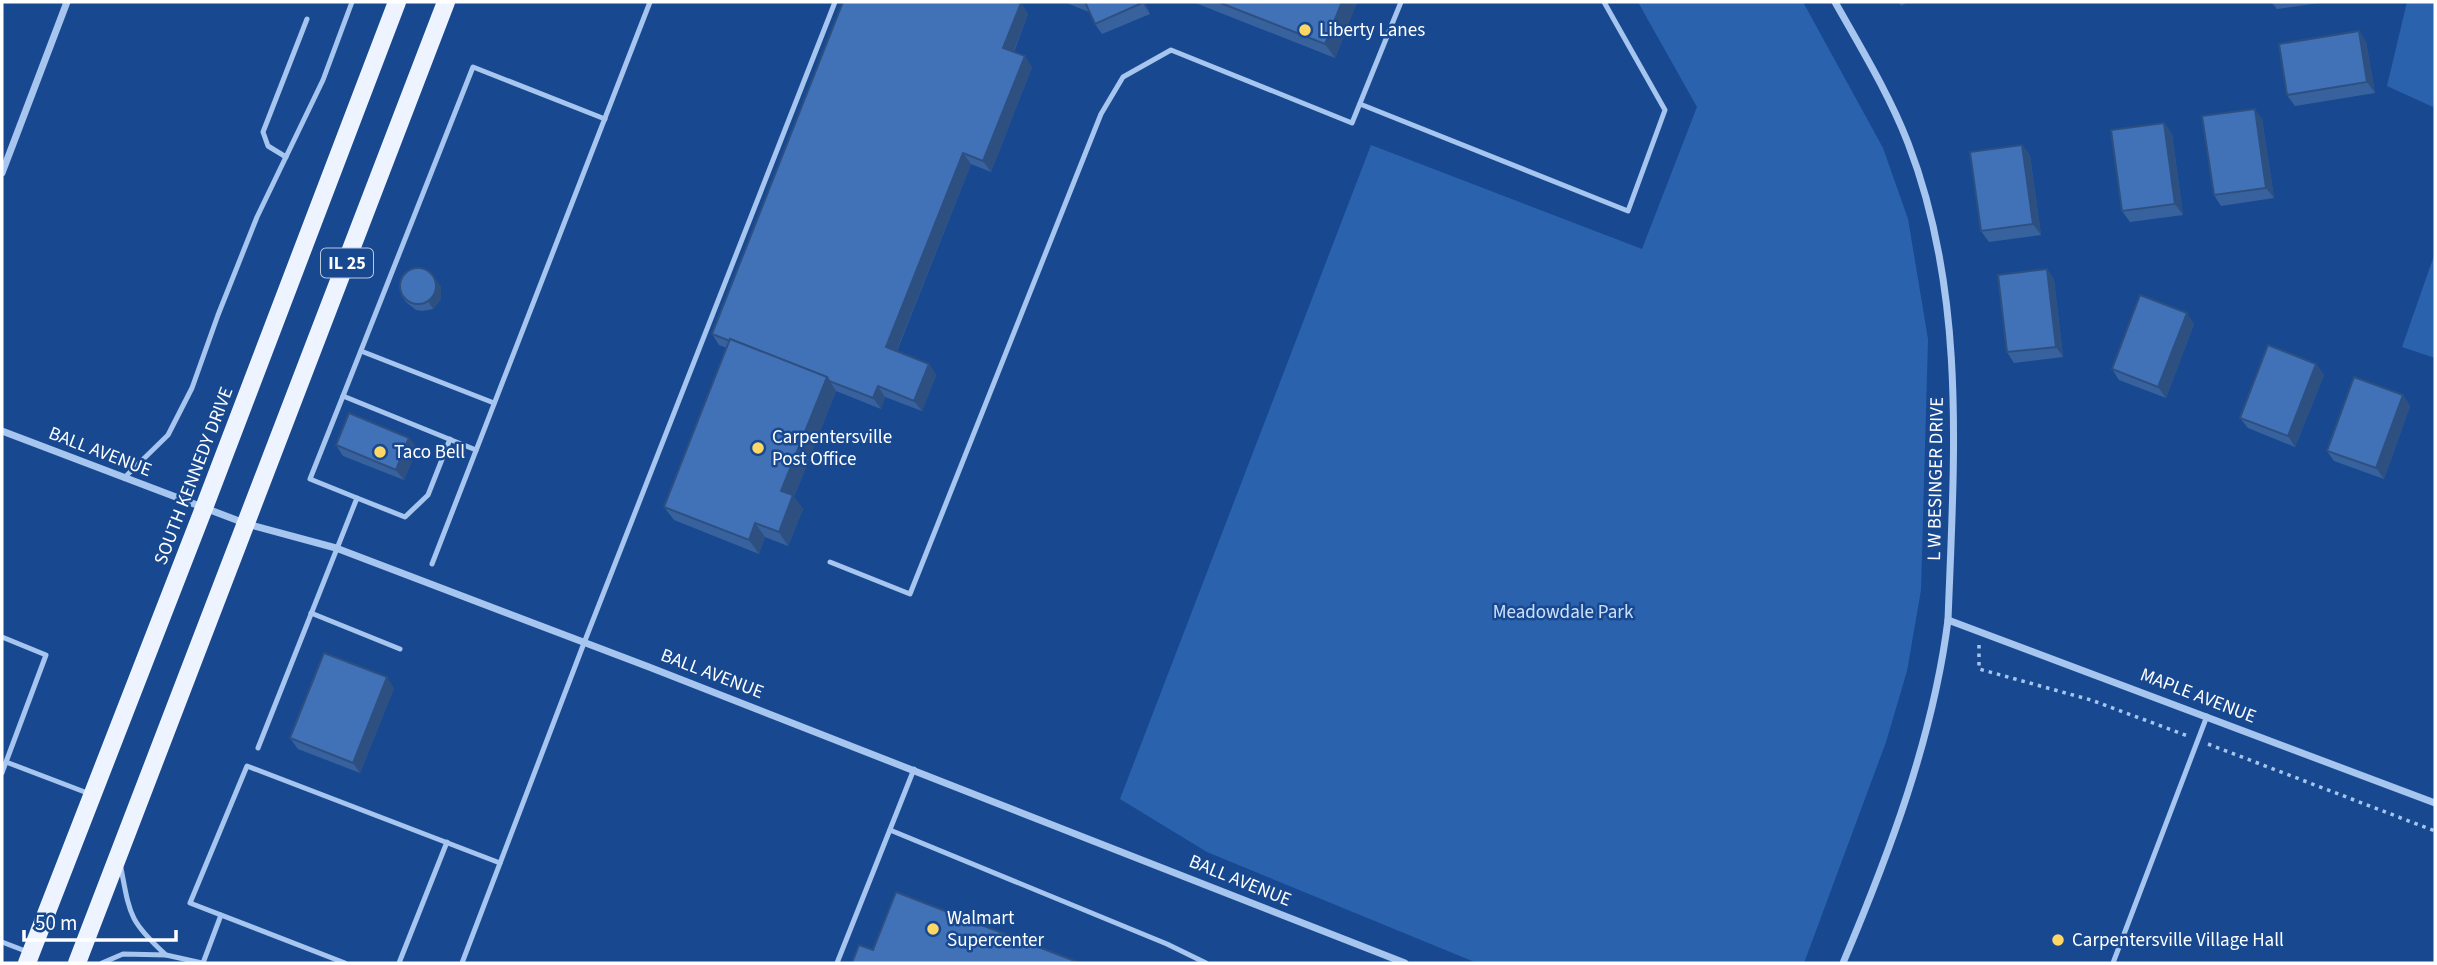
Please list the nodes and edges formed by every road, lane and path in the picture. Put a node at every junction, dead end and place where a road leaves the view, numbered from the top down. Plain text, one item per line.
1 (67, 2) edge
2 (352, 2) edge
3 (397, 2) edge
4 (446, 2) edge
5 (650, 2) edge
6 (835, 2) edge
7 (1401, 2) edge
8 (1604, 2) edge
9 (1835, 2) edge
10 (307, 19) dead end
11 (1360, 104) junction
12 (605, 120) junction
13 (286, 157) junction
14 (2, 173) edge
15 (361, 351) junction
16 (343, 396) junction
17 (494, 403) junction
18 (2, 431) edge
19 (450, 439) junction
20 (476, 450) junction
21 (124, 478) junction
22 (357, 498) junction
23 (204, 508) junction
24 (247, 524) junction
25 (336, 548) junction
26 (830, 562) dead end
27 (432, 564) dead end
28 (311, 612) junction
29 (1948, 620) junction
30 (2, 637) edge
31 (584, 643) junction
32 (400, 649) dead end
33 (2207, 716) junction
34 (258, 748) dead end
35 (6, 762) junction
36 (914, 769) junction
37 (2, 773) edge
38 (92, 795) junction
39 (2435, 803) edge
40 (890, 830) junction
41 (447, 842) junction
42 (123, 845) junction
43 (500, 863) junction
44 (220, 915) junction
45 (2, 942) edge
46 (166, 955) junction
47 (29, 958) edge
48 (77, 963) edge
49 (102, 963) edge
50 (203, 963) edge
51 (345, 963) edge
52 (399, 963) edge
53 (462, 963) edge
54 (837, 963) edge
55 (1206, 963) edge
56 (1405, 963) edge
57 (1843, 963) edge
58 (2113, 963) edge

1 - 14 street
2 - 13 lane
3 - 23 main road, SOUTH KENNEDY DRIVE / IL 25
4 - 24 main road, IL 25
5 - 12 lane
6 - 31 lane
7 - 11 lane
8 - 11 lane
9 - 29 street, L W BESINGER DRIVE
10 - 13 lane
11 - 26 lane
12 - 15 lane
12 - 17 lane
13 - 21 lane
15 - 16 lane
15 - 17 lane
16 - 19 lane
16 - 22 lane
17 - 20 lane
18 - 21 street, BALL AVENUE
19 - 20 lane
19 - 22 lane
20 - 27 lane
21 - 23 street, BALL AVENUE
22 - 25 lane
23 - 24 street, BALL AVENUE
23 - 38 main road, SOUTH KENNEDY DRIVE / IL 25
24 - 25 street, BALL AVENUE
24 - 42 main road, IL 25
25 - 28 lane
25 - 31 street, BALL AVENUE
28 - 32 lane
28 - 34 lane
29 - 33 street, MAPLE AVENUE
29 - 57 street, L W BESINGER DRIVE
30 - 35 lane
31 - 36 street, BALL AVENUE
31 - 43 lane
33 - 39 street, MAPLE AVENUE
33 - 58 lane
35 - 37 lane
35 - 38 lane
36 - 40 lane
36 - 56 street, BALL AVENUE
38 - 47 main road, SOUTH KENNEDY DRIVE / IL 25
40 - 54 lane
40 - 55 lane
41 - 43 lane
41 - 44 lane
41 - 52 lane
42 - 46 lane
42 - 48 main road, IL 25
43 - 53 lane
44 - 50 lane
44 - 51 lane
45 - 47 lane
46 - 49 lane
46 - 50 lane

